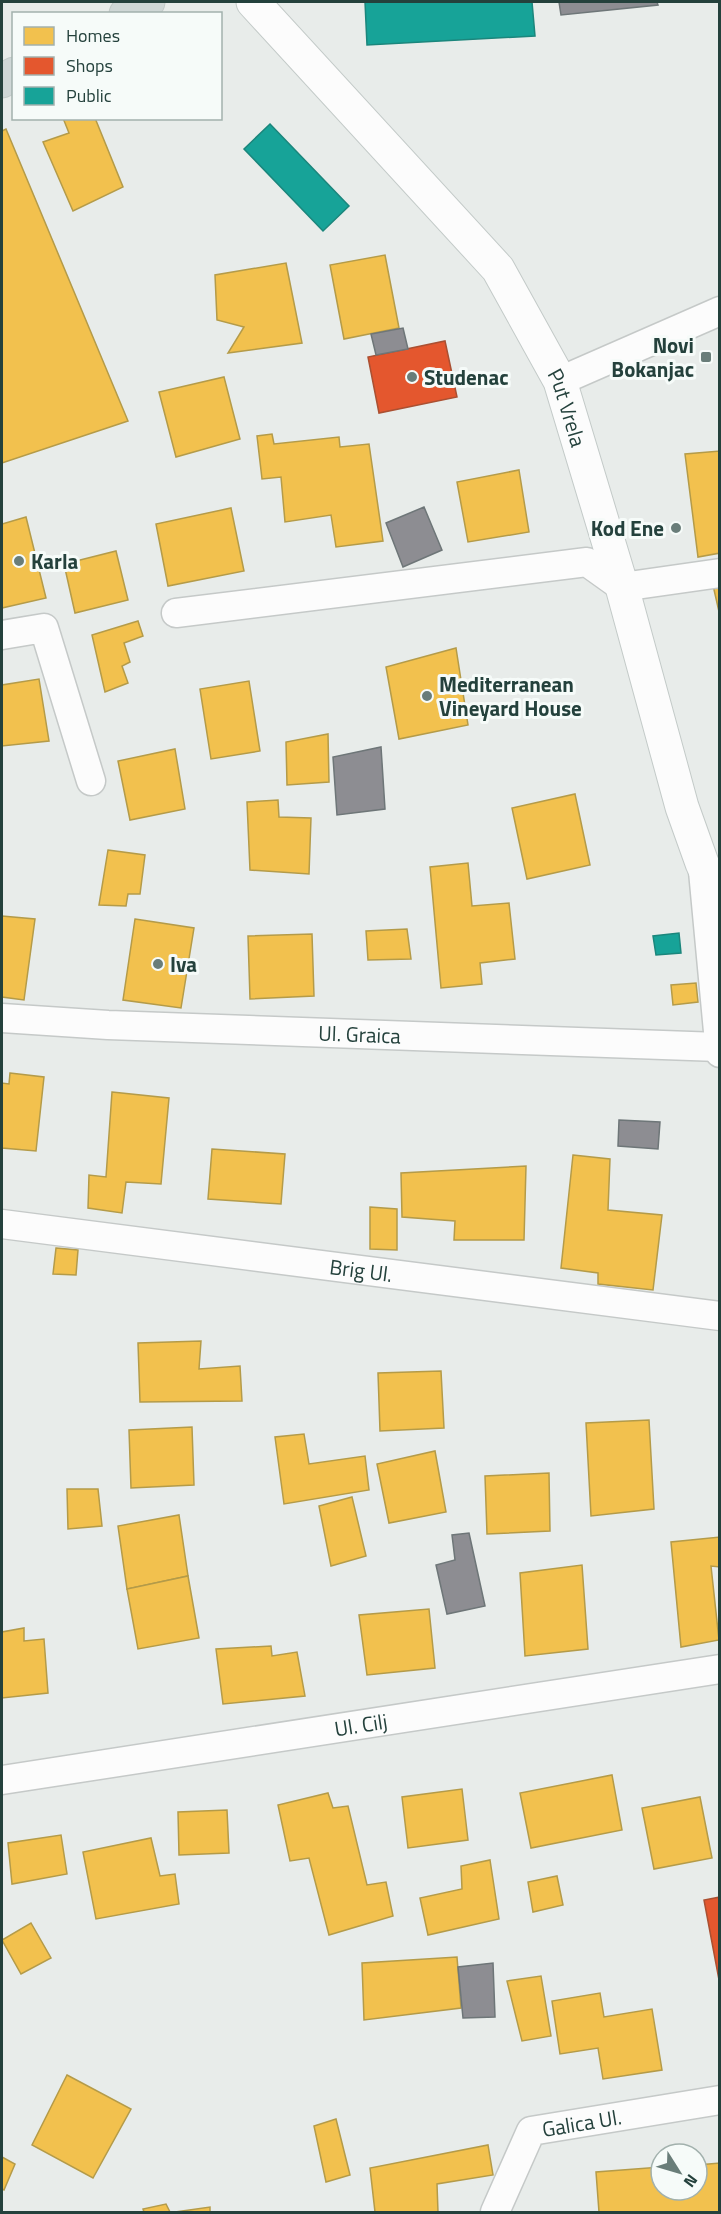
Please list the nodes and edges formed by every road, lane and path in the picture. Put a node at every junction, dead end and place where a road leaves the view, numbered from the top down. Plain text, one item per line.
1 (148, 2) edge
2 (253, 2) edge
3 (130, 12) edge
4 (720, 311) edge
5 (560, 381) junction
6 (720, 573) edge
7 (622, 587) junction
8 (176, 613) dead end
9 (2, 635) edge
10 (91, 781) dead end
11 (702, 863) junction
12 (720, 902) edge
13 (2, 1018) edge
14 (719, 1047) edge
15 (720, 1053) edge
16 (2, 1224) edge
17 (720, 1316) edge
18 (720, 1669) edge
19 (2, 1780) edge
20 (720, 2100) edge
21 (495, 2212) edge

1 - 3 main road
2 - 5 main road, Put Vrela
4 - 5 street
5 - 7 main road, Put Vrela
6 - 7 street
7 - 8 street
7 - 11 main road, Put Vrela
9 - 10 street
11 - 12 main road, Put Vrela
11 - 14 street
13 - 14 street, Ul. Graica
14 - 15 street
16 - 17 street, Brig Ul.
18 - 19 street, Ul. Cilj
20 - 21 street, Galica Ul.

